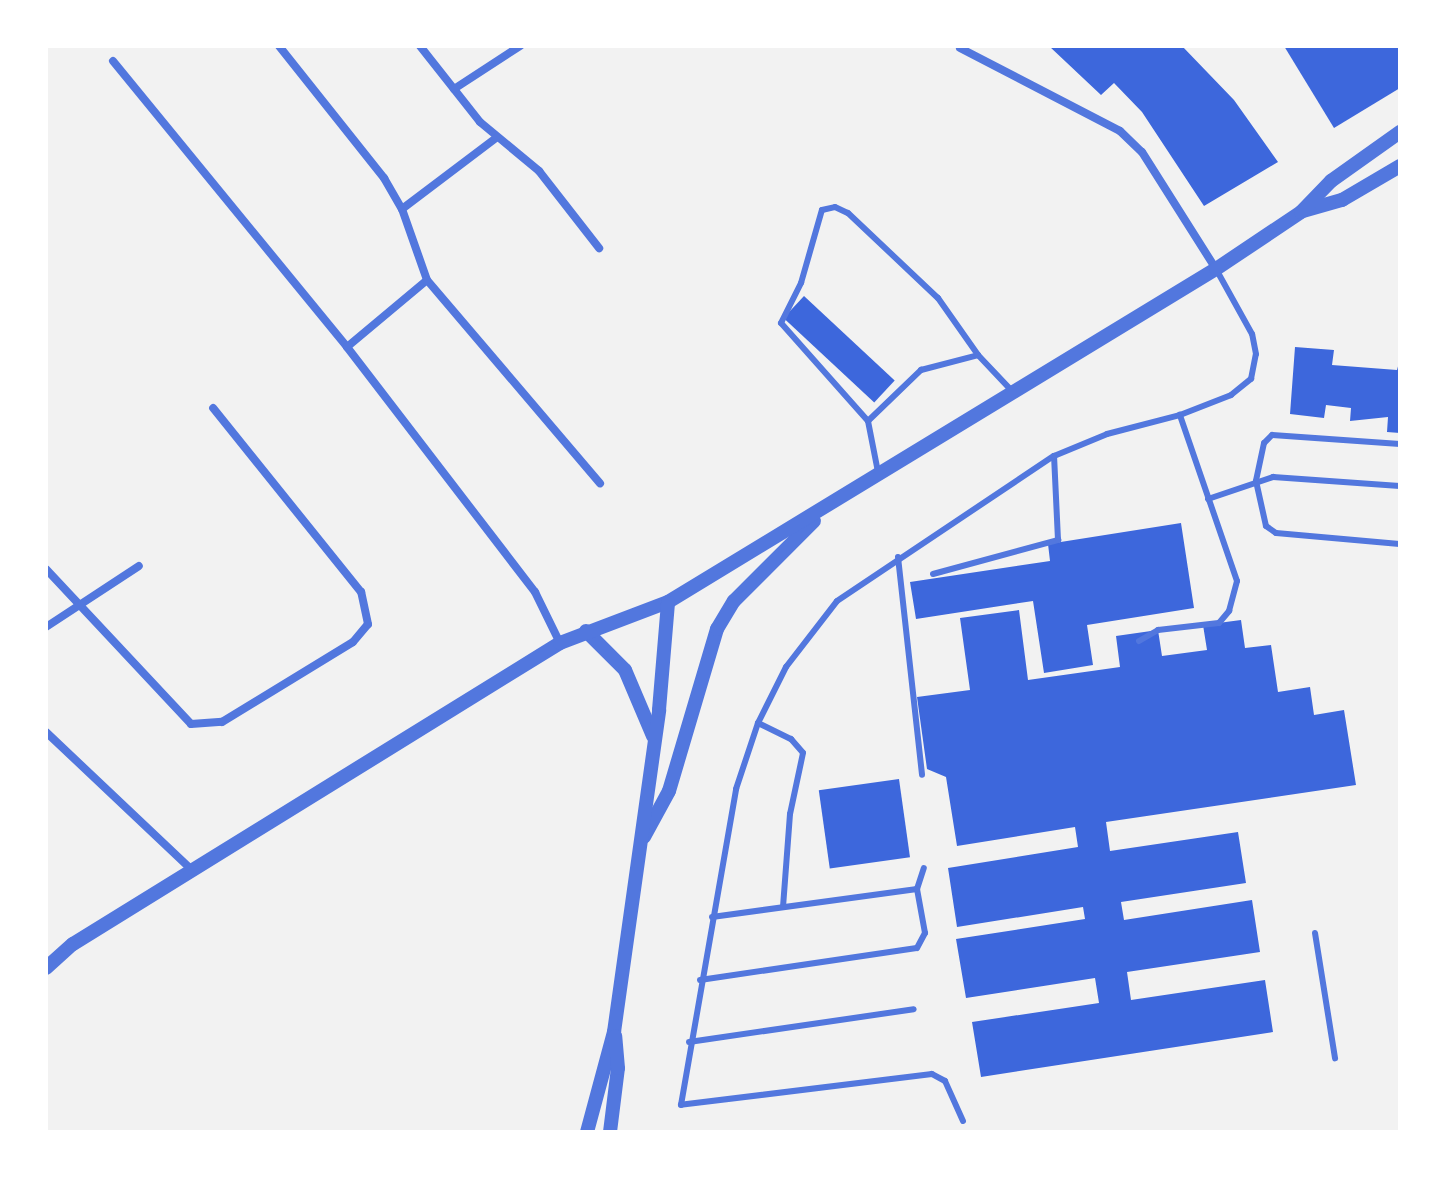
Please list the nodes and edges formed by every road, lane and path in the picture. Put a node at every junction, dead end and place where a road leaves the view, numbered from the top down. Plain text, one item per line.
1 (279, 46) edge
2 (420, 46) edge
3 (520, 46) edge
4 (960, 48) edge
5 (113, 61) dead end
6 (454, 89) junction
7 (1400, 132) edge
8 (496, 138) junction
9 (1400, 166) edge
10 (402, 209) junction
11 (1301, 212) junction
12 (599, 248) dead end
13 (1216, 269) junction
14 (427, 280) junction
15 (347, 347) junction
16 (978, 355) junction
17 (1013, 392) junction
18 (213, 408) dead end
19 (1180, 415) junction
20 (868, 421) junction
21 (1400, 444) edge
22 (1054, 456) junction
23 (879, 476) junction
24 (1256, 481) junction
25 (600, 483) dead end
26 (1400, 486) edge
27 (1208, 499) junction
28 (831, 504) junction
29 (1400, 544) edge
30 (898, 557) junction
31 (139, 566) dead end
32 (46, 569) edge
33 (933, 574) dead end
34 (668, 602) junction
35 (78, 604) junction
36 (46, 627) edge
37 (586, 631) junction
38 (1139, 641) dead end
39 (560, 643) junction
40 (758, 723) junction
41 (46, 732) edge
42 (655, 740) junction
43 (922, 775) dead end
44 (641, 842) junction
45 (924, 868) dead end
46 (192, 870) junction
47 (917, 889) junction
48 (783, 907) junction
49 (712, 917) junction
50 (1315, 933) dead end
51 (73, 944) junction
52 (46, 954) edge
53 (46, 968) edge
54 (700, 980) junction
55 (914, 1009) dead end
56 (614, 1032) junction
57 (689, 1042) junction
58 (1335, 1058) dead end
59 (963, 1121) dead end
60 (587, 1132) edge
61 (610, 1132) edge

1 - 10 street
2 - 6 street
3 - 6 street
4 - 13 street
5 - 15 street
6 - 8 street
7 - 11 street
8 - 10 street
8 - 12 street
9 - 11 street
10 - 14 street
11 - 13 street
13 - 17 street
13 - 19 lane
14 - 15 street
14 - 25 street
15 - 39 street
16 - 17 lane
16 - 20 lane
16 - 20 lane
17 - 23 street
18 - 35 street
19 - 22 lane
19 - 27 lane
20 - 23 lane
21 - 24 lane
22 - 30 lane
22 - 33 lane
23 - 28 street
24 - 26 lane
24 - 27 lane
24 - 29 lane
27 - 38 lane
28 - 34 street
28 - 44 street
30 - 40 lane
30 - 43 lane
31 - 35 street
32 - 35 street
34 - 37 street
34 - 42 street
35 - 36 street
37 - 39 street
37 - 42 street
39 - 46 street
40 - 48 lane
40 - 49 lane
41 - 46 street
42 - 44 street
44 - 56 street
45 - 47 lane
46 - 51 street
47 - 48 lane
47 - 54 lane
48 - 49 lane
49 - 54 lane
50 - 58 lane
51 - 52 street
51 - 53 street
54 - 57 lane
55 - 57 lane
56 - 60 street
56 - 61 street
57 - 59 lane

